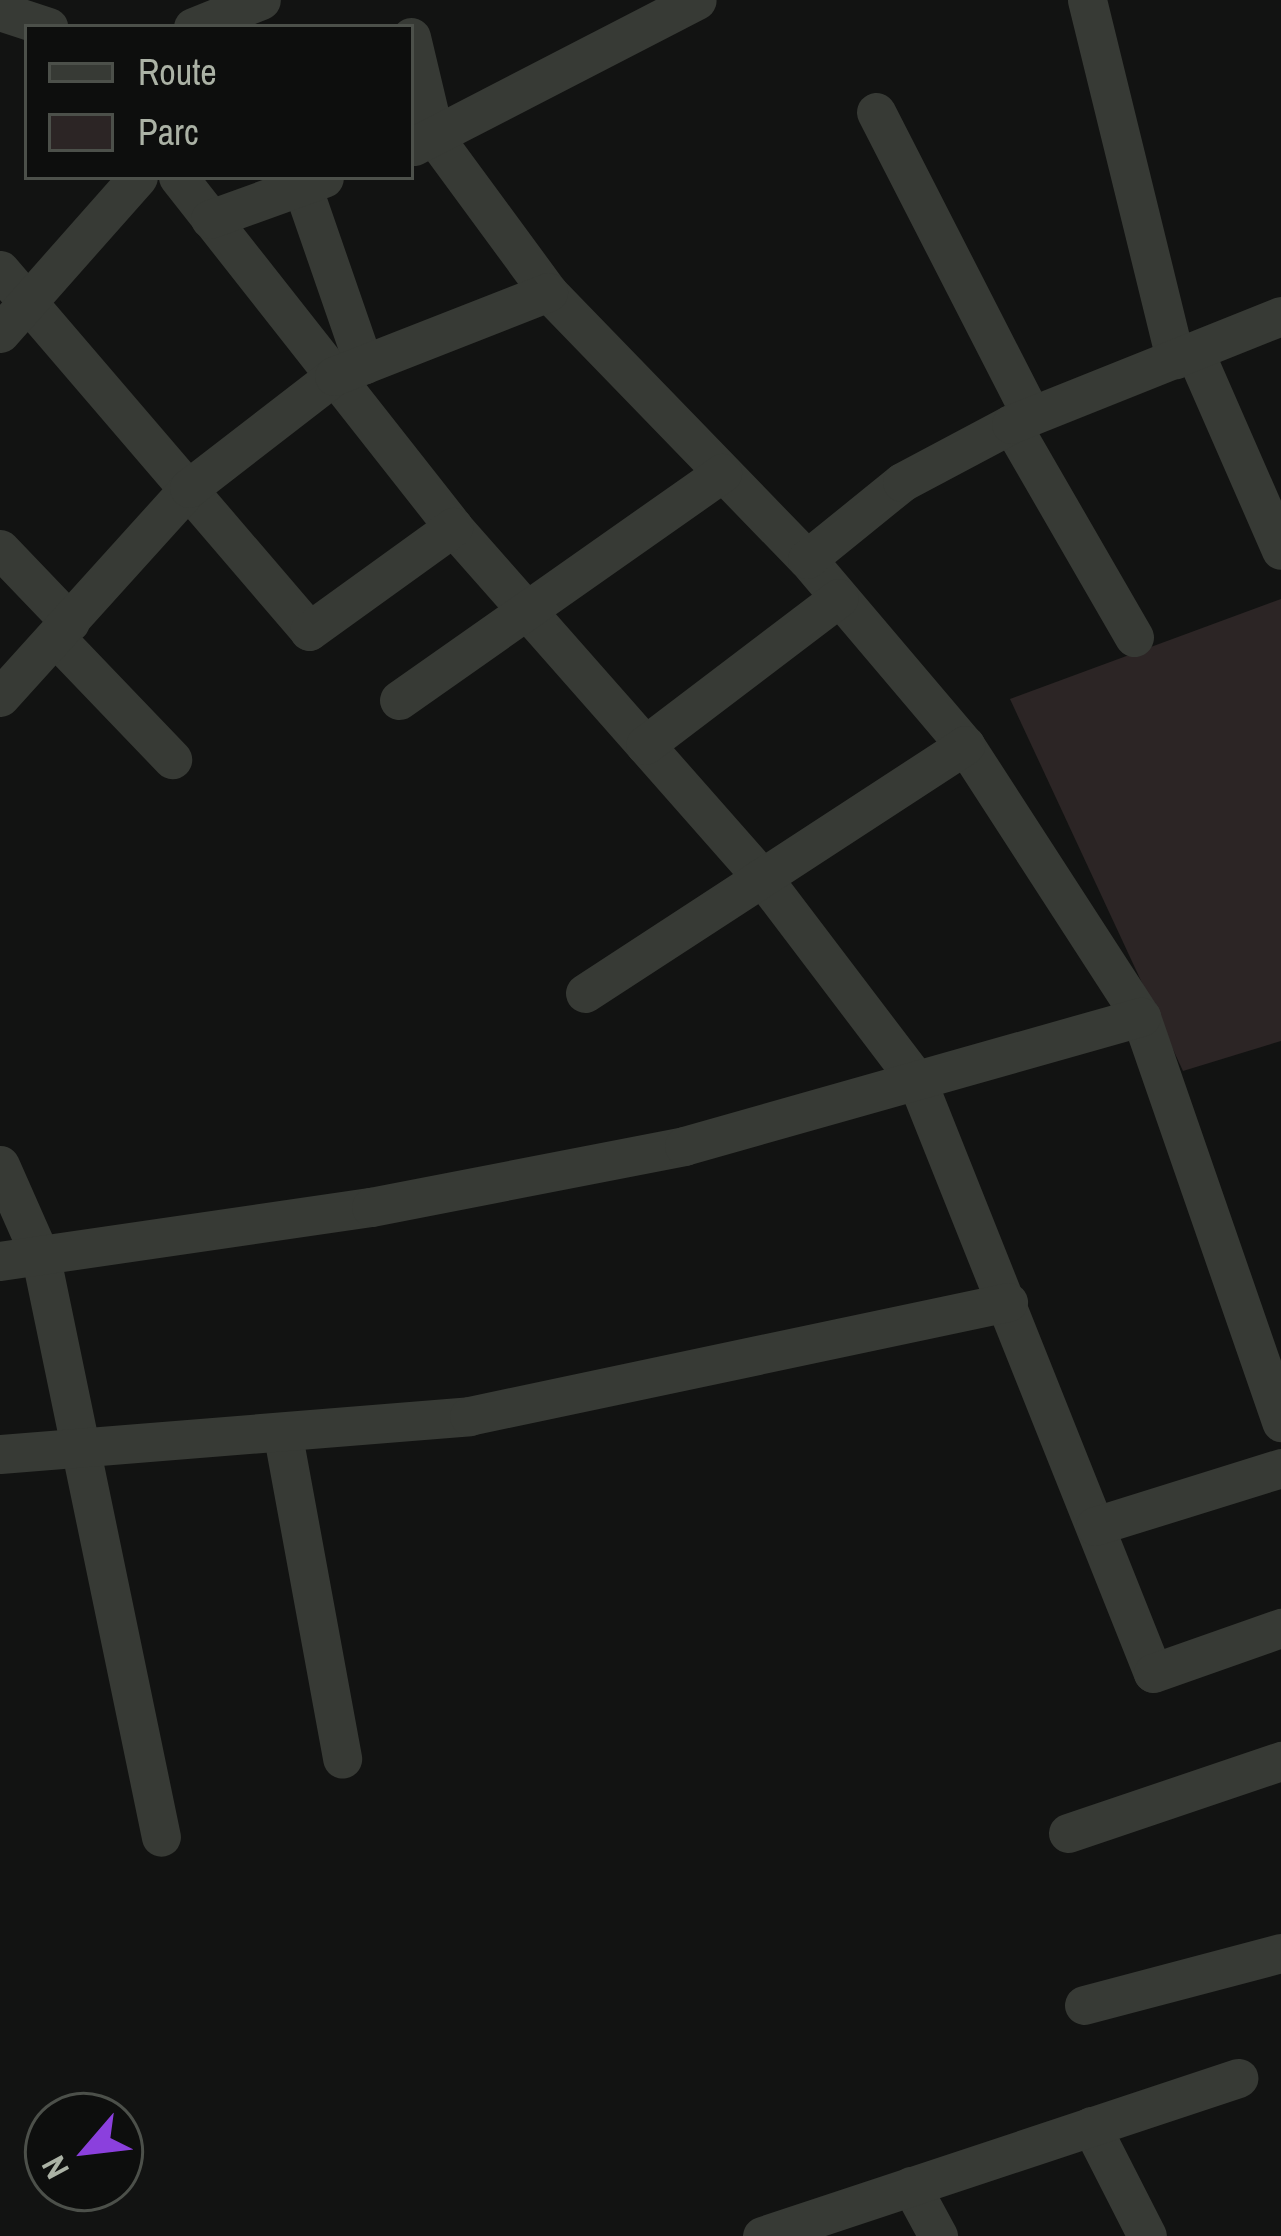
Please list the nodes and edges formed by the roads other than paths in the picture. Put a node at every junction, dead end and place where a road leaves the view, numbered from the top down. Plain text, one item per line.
1 (261, 0) edge
2 (697, 0) edge
3 (1088, 0) edge
4 (0, 11) edge
5 (39, 24) edge
6 (205, 24) edge
7 (414, 63) edge
8 (876, 112) dead end
9 (423, 142) edge
10 (135, 180) edge
11 (180, 180) edge
12 (315, 181) edge
13 (254, 190) edge
14 (210, 218) junction
15 (0, 269) edge
16 (548, 292) junction
17 (31, 298) junction
18 (1281, 316) edge
19 (0, 333) edge
20 (1184, 355) junction
21 (349, 371) junction
22 (1021, 420) junction
23 (722, 473) junction
24 (189, 488) junction
25 (453, 527) junction
26 (0, 549) edge
27 (1281, 550) edge
28 (807, 559) junction
29 (839, 598) junction
30 (529, 614) junction
31 (63, 630) junction
32 (1134, 637) dead end
33 (0, 697) edge
34 (399, 700) dead end
35 (645, 745) junction
36 (965, 745) junction
37 (172, 759) dead end
38 (762, 877) junction
39 (585, 993) dead end
40 (1141, 1017) junction
41 (917, 1081) junction
42 (0, 1165) edge
43 (41, 1258) junction
44 (0, 1261) edge
45 (1008, 1302) junction
46 (1281, 1422) edge
47 (283, 1436) junction
48 (75, 1444) junction
49 (0, 1454) edge
50 (1281, 1468) edge
51 (1096, 1526) junction
52 (1281, 1628) edge
53 (342, 1759) dead end
54 (1281, 1761) edge
55 (1068, 1833) dead end
56 (161, 1837) dead end
57 (1281, 1952) edge
58 (1084, 2006) dead end
59 (1238, 2078) dead end
60 (1091, 2126) junction
61 (911, 2186) junction
62 (776, 2234) edge
63 (938, 2236) edge
64 (1147, 2236) edge

1 - 6 street
2 - 9 street
3 - 20 street
4 - 5 street
7 - 9 street
8 - 22 street
9 - 16 street
10 - 17 street
11 - 14 street
12 - 13 street
12 - 21 street
13 - 14 street
14 - 21 street
15 - 17 street
16 - 21 street
16 - 23 street
17 - 19 street
17 - 24 street
18 - 20 street
20 - 22 street
20 - 27 street
21 - 24 street
21 - 25 street
22 - 28 street
22 - 32 street
23 - 28 street
23 - 30 street
24 - 25 street
24 - 31 street
25 - 30 street
26 - 31 street
28 - 29 street
29 - 35 street
29 - 36 street
30 - 34 street
30 - 35 street
31 - 33 street
31 - 37 street
35 - 38 street
36 - 38 street
36 - 40 street
38 - 39 street
38 - 41 street
40 - 41 street
40 - 46 street
41 - 43 street
41 - 45 street
42 - 43 street
43 - 44 street
43 - 48 street
45 - 47 street
45 - 51 street
47 - 48 street
47 - 53 street
48 - 49 street
48 - 56 street
50 - 51 street
51 - 52 street
54 - 55 street
57 - 58 street
59 - 60 street
60 - 61 street
60 - 64 street
61 - 62 street
61 - 63 street

